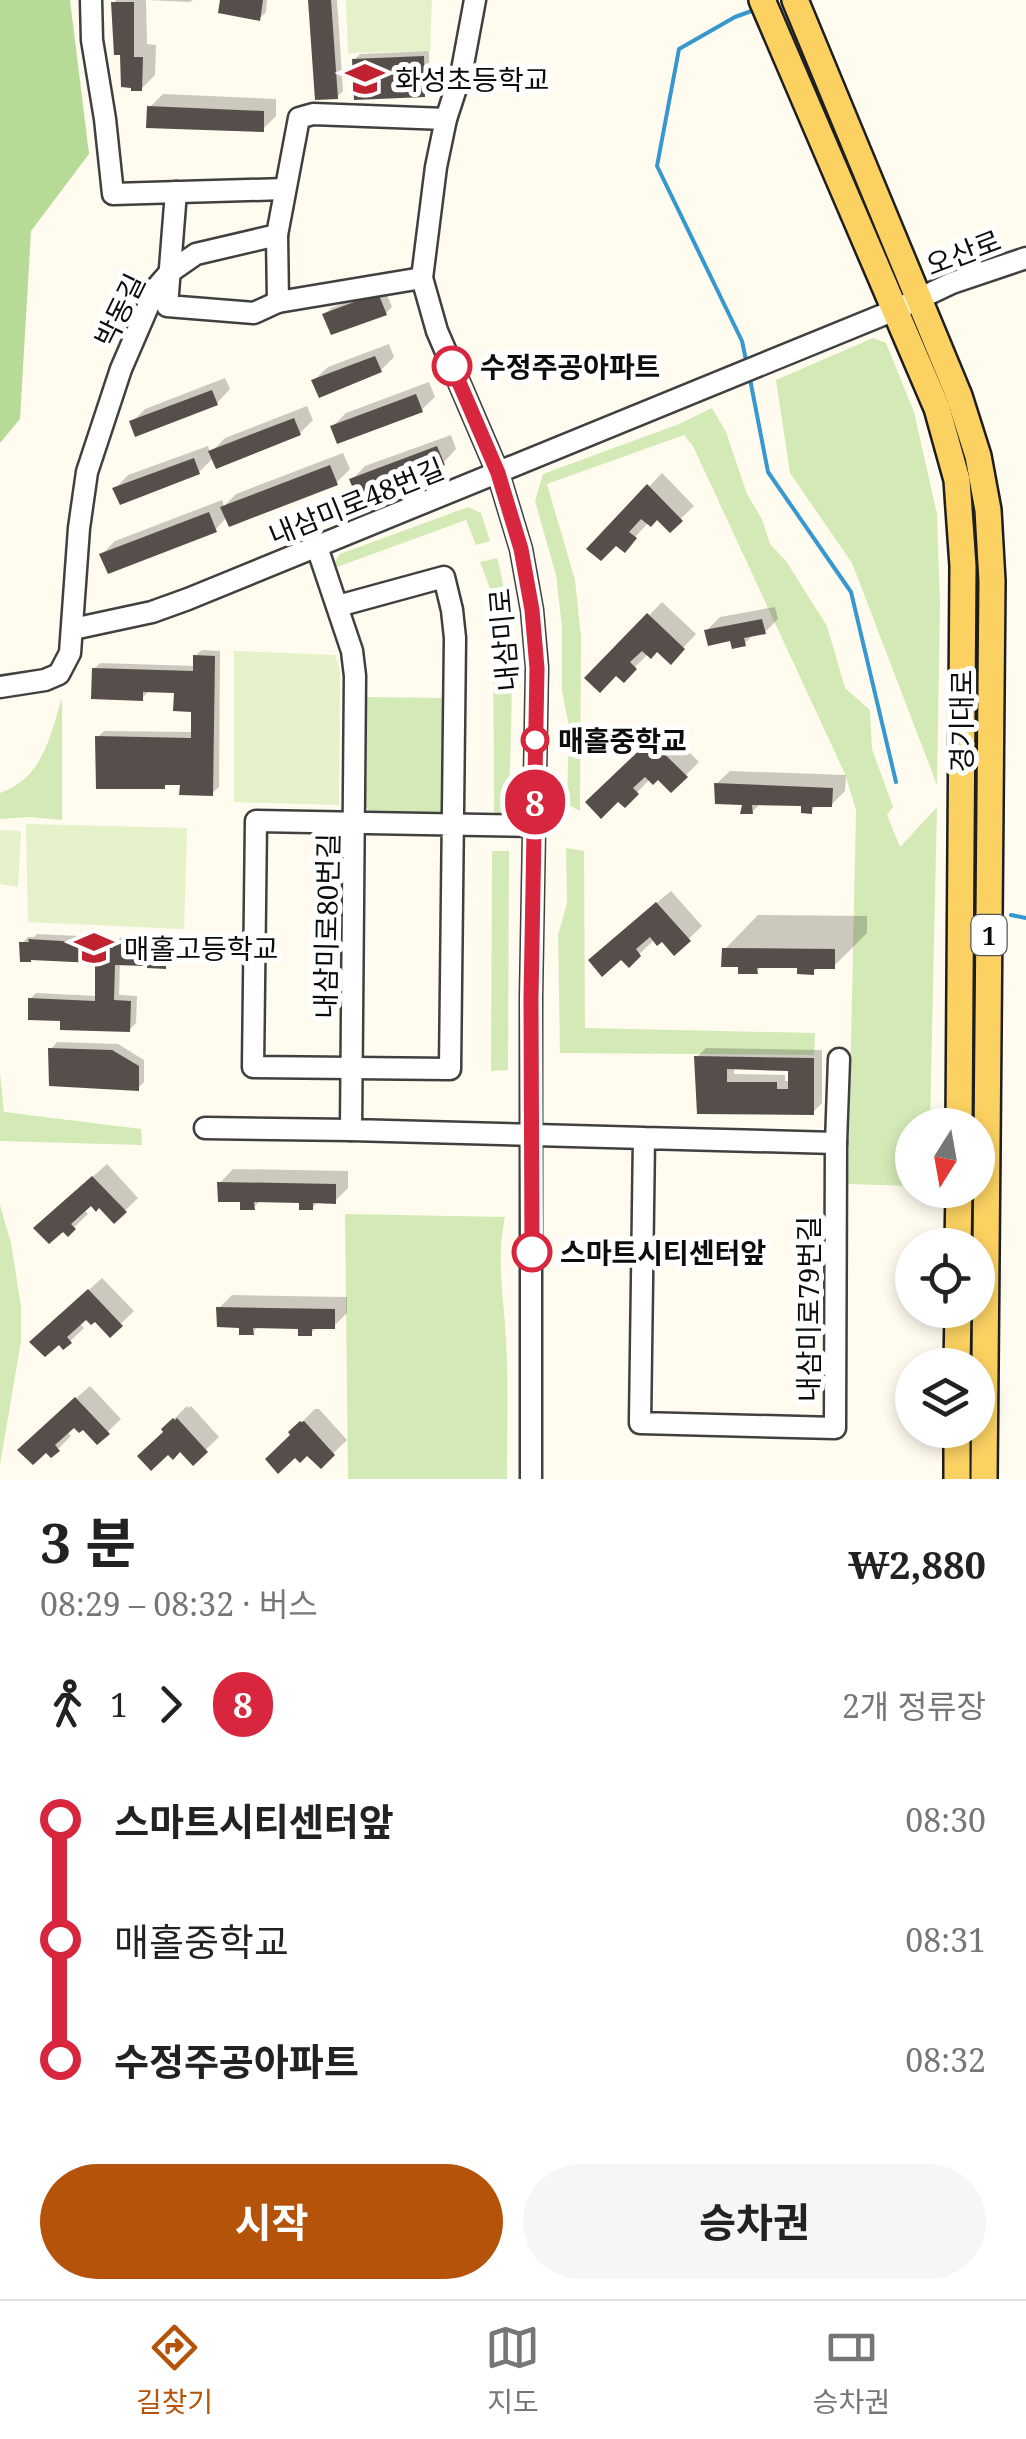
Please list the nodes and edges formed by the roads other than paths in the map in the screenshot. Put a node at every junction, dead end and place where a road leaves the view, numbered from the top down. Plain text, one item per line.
1 (92, 0) edge
2 (475, 0) edge
3 (762, 0) edge
4 (799, 11) edge
5 (446, 119) junction
6 (285, 189) junction
7 (176, 192) junction
8 (277, 235) junction
9 (1026, 258) edge
10 (170, 272) junction
11 (422, 278) junction
12 (919, 299) junction
13 (278, 302) junction
14 (895, 310) junction
15 (770, 360) joint
16 (498, 473) junction
17 (317, 547) junction
18 (338, 606) junction
19 (73, 628) junction
20 (0, 686) edge
21 (356, 822) junction
22 (453, 825) junction
23 (535, 826) junction
24 (839, 1059) dead end
25 (351, 1068) junction
26 (959, 1108) edge
27 (205, 1128) dead end
28 (351, 1130) junction
29 (532, 1136) junction
30 (644, 1138) junction
31 (836, 1143) junction
32 (957, 1448) edge
33 (531, 1479) edge
34 (957, 1479) edge
35 (984, 1479) edge

1 - 7 street
2 - 5 street, 내삼미로
3 - 14 main road, 경기대로 / 1
4 - 12 main road, 경기대로 / 1
5 - 6 street
5 - 11 street, 내삼미로
6 - 7 street
6 - 8 street
7 - 10 street
8 - 10 street, 박동길
8 - 13 street
9 - 12 street, 오산로
10 - 13 street
10 - 19 street, 박동길
11 - 13 street
11 - 16 street, 내삼미로
12 - 14 street, 오산로
12 - 35 main road, 경기대로 / 1
14 - 15 street, 오산로
14 - 26 main road, 경기대로 / 1
15 - 16 street, 내삼미로48번길
16 - 17 street, 내삼미로48번길
16 - 23 street, 내삼미로
17 - 18 street, 내삼미로80번길
17 - 19 street, 내삼미로48번길
18 - 21 street, 내삼미로80번길
18 - 22 street
19 - 20 street, 박동길
21 - 22 street
21 - 25 street, 내삼미로80번길
21 - 25 street
22 - 23 street
22 - 25 street
23 - 29 street, 내삼미로
24 - 31 street
25 - 28 street, 내삼미로80번길
27 - 28 street
28 - 29 street
29 - 30 street
29 - 33 street, 내삼미로
30 - 31 street
30 - 31 street, 내삼미로79번길
32 - 34 main road

